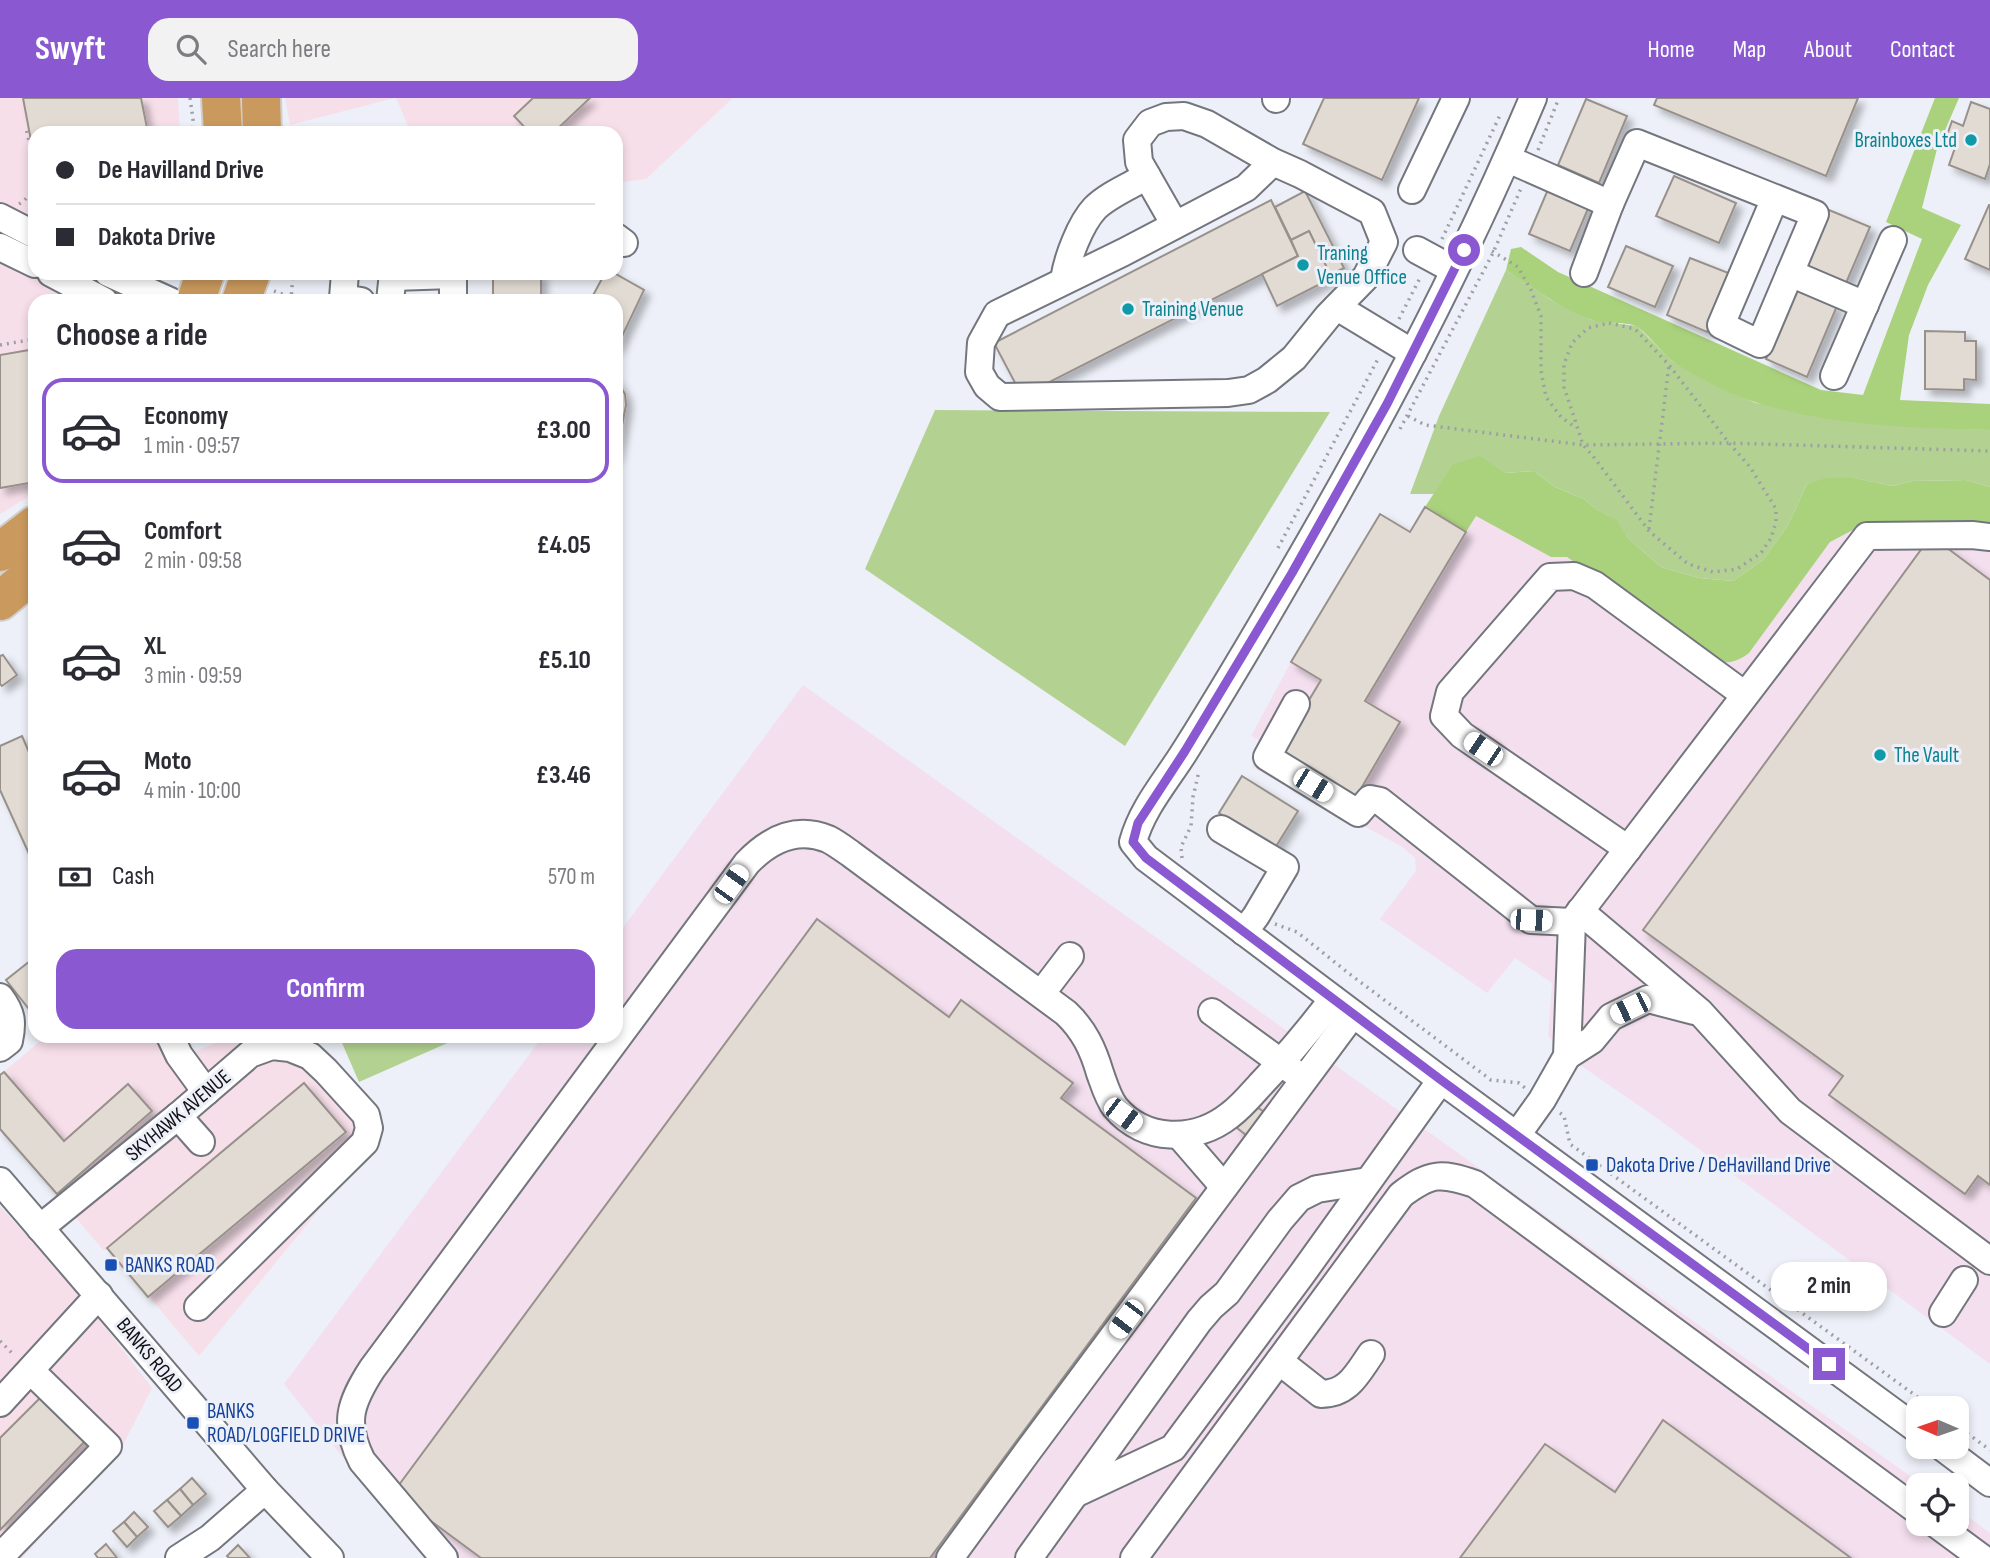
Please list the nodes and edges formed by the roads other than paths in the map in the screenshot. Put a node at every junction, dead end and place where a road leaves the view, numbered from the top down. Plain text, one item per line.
1 (221, 98) edge
2 (261, 98) edge
3 (1456, 98) edge
4 (1533, 98) edge
5 (223, 126) edge
6 (262, 126) edge
7 (1508, 159) junction
8 (1273, 162) junction
9 (1147, 176) junction
10 (1412, 190) dead end
11 (1775, 198) junction
12 (1610, 204) junction
13 (1175, 225) junction
14 (1893, 240) dead end
15 (0, 247) edge
16 (1424, 253) road end
17 (28, 261) edge
18 (1454, 270) junction
19 (1584, 273) dead end
20 (1790, 273) junction
21 (64, 280) edge
22 (124, 280) edge
23 (1064, 280) junction
24 (453, 283) edge
25 (392, 284) edge
26 (89, 294) edge
27 (154, 294) edge
28 (1865, 305) junction
29 (1337, 307) junction
30 (1413, 354) junction
31 (1835, 376) dead end
32 (28, 530) edge
33 (1990, 537) edge
34 (0, 552) edge
35 (28, 578) edge
36 (0, 601) edge
37 (1745, 695) junction
38 (1296, 704) dead end
39 (1221, 829) dead end
40 (1628, 849) junction
41 (1576, 917) junction
42 (1244, 932) junction
43 (1070, 956) dead end
44 (1041, 994) junction
45 (0, 997) edge
46 (1343, 1007) junction
47 (1212, 1012) dead end
48 (1699, 1012) junction
49 (623, 1030) edge
50 (173, 1043) edge
51 (614, 1043) edge
52 (0, 1048) edge
53 (1567, 1056) junction
54 (1281, 1063) junction
55 (1304, 1080) junction
56 (1441, 1080) junction
57 (206, 1092) junction
58 (178, 1116) junction
59 (1179, 1135) junction
60 (1517, 1135) junction
61 (201, 1142) dead end
62 (0, 1181) edge
63 (1368, 1181) junction
64 (1224, 1187) junction
65 (40, 1228) junction
66 (1990, 1261) edge
67 (1964, 1280) dead end
68 (99, 1295) junction
69 (198, 1307) dead end
70 (1943, 1313) dead end
71 (1371, 1354) dead end
72 (1279, 1360) junction
73 (31, 1371) junction
74 (0, 1403) edge
75 (1906, 1421) edge
76 (1959, 1460) edge
77 (1990, 1483) edge
78 (265, 1490) junction
79 (1077, 1493) junction
80 (1906, 1502) edge
81 (1952, 1536) edge
82 (0, 1557) edge
83 (178, 1558) edge
84 (330, 1558) edge
85 (444, 1558) edge
86 (950, 1558) edge
87 (1029, 1558) edge
88 (1134, 1558) edge
89 (1982, 1558) edge

1 - 5 highway
2 - 6 highway
3 - 10 street
4 - 7 street
7 - 12 street
7 - 18 street
8 - 9 street
8 - 13 street
8 - 29 street
9 - 13 street
9 - 23 street
11 - 12 street
11 - 20 street
11 - 20 street
12 - 19 street
13 - 23 street
14 - 28 street
15 - 17 street
16 - 18 street
18 - 30 street
20 - 28 street
21 - 26 street
22 - 27 street
23 - 29 street
24 - 25 street
28 - 31 street
29 - 30 street
30 - 42 street
32 - 34 highway
33 - 37 street
35 - 36 highway
37 - 40 street
37 - 40 street
38 - 41 street
39 - 42 street
40 - 41 street
41 - 48 street
41 - 53 street
42 - 46 street
43 - 44 street
44 - 49 street
44 - 59 street
45 - 52 street
46 - 54 street
46 - 55 street
46 - 56 street
47 - 54 street
48 - 53 street
48 - 66 street
50 - 57 street
51 - 85 street
53 - 60 street
54 - 55 street
54 - 59 street
55 - 64 street
56 - 60 street
56 - 63 street
57 - 58 street, SKYHAWK AVENUE
57 - 69 street, SKYHAWK AVENUE
58 - 61 street
58 - 65 street, SKYHAWK AVENUE
59 - 64 street
60 - 75 street
62 - 65 street, BANKS ROAD
63 - 79 street
63 - 79 street
64 - 86 street
65 - 68 street, BANKS ROAD
67 - 70 street
68 - 73 street
68 - 78 street, BANKS ROAD
71 - 72 street
72 - 80 street
72 - 88 street
73 - 74 street
73 - 82 street
76 - 77 street
78 - 83 street
78 - 84 street, BANKS ROAD
79 - 87 street
81 - 89 street

